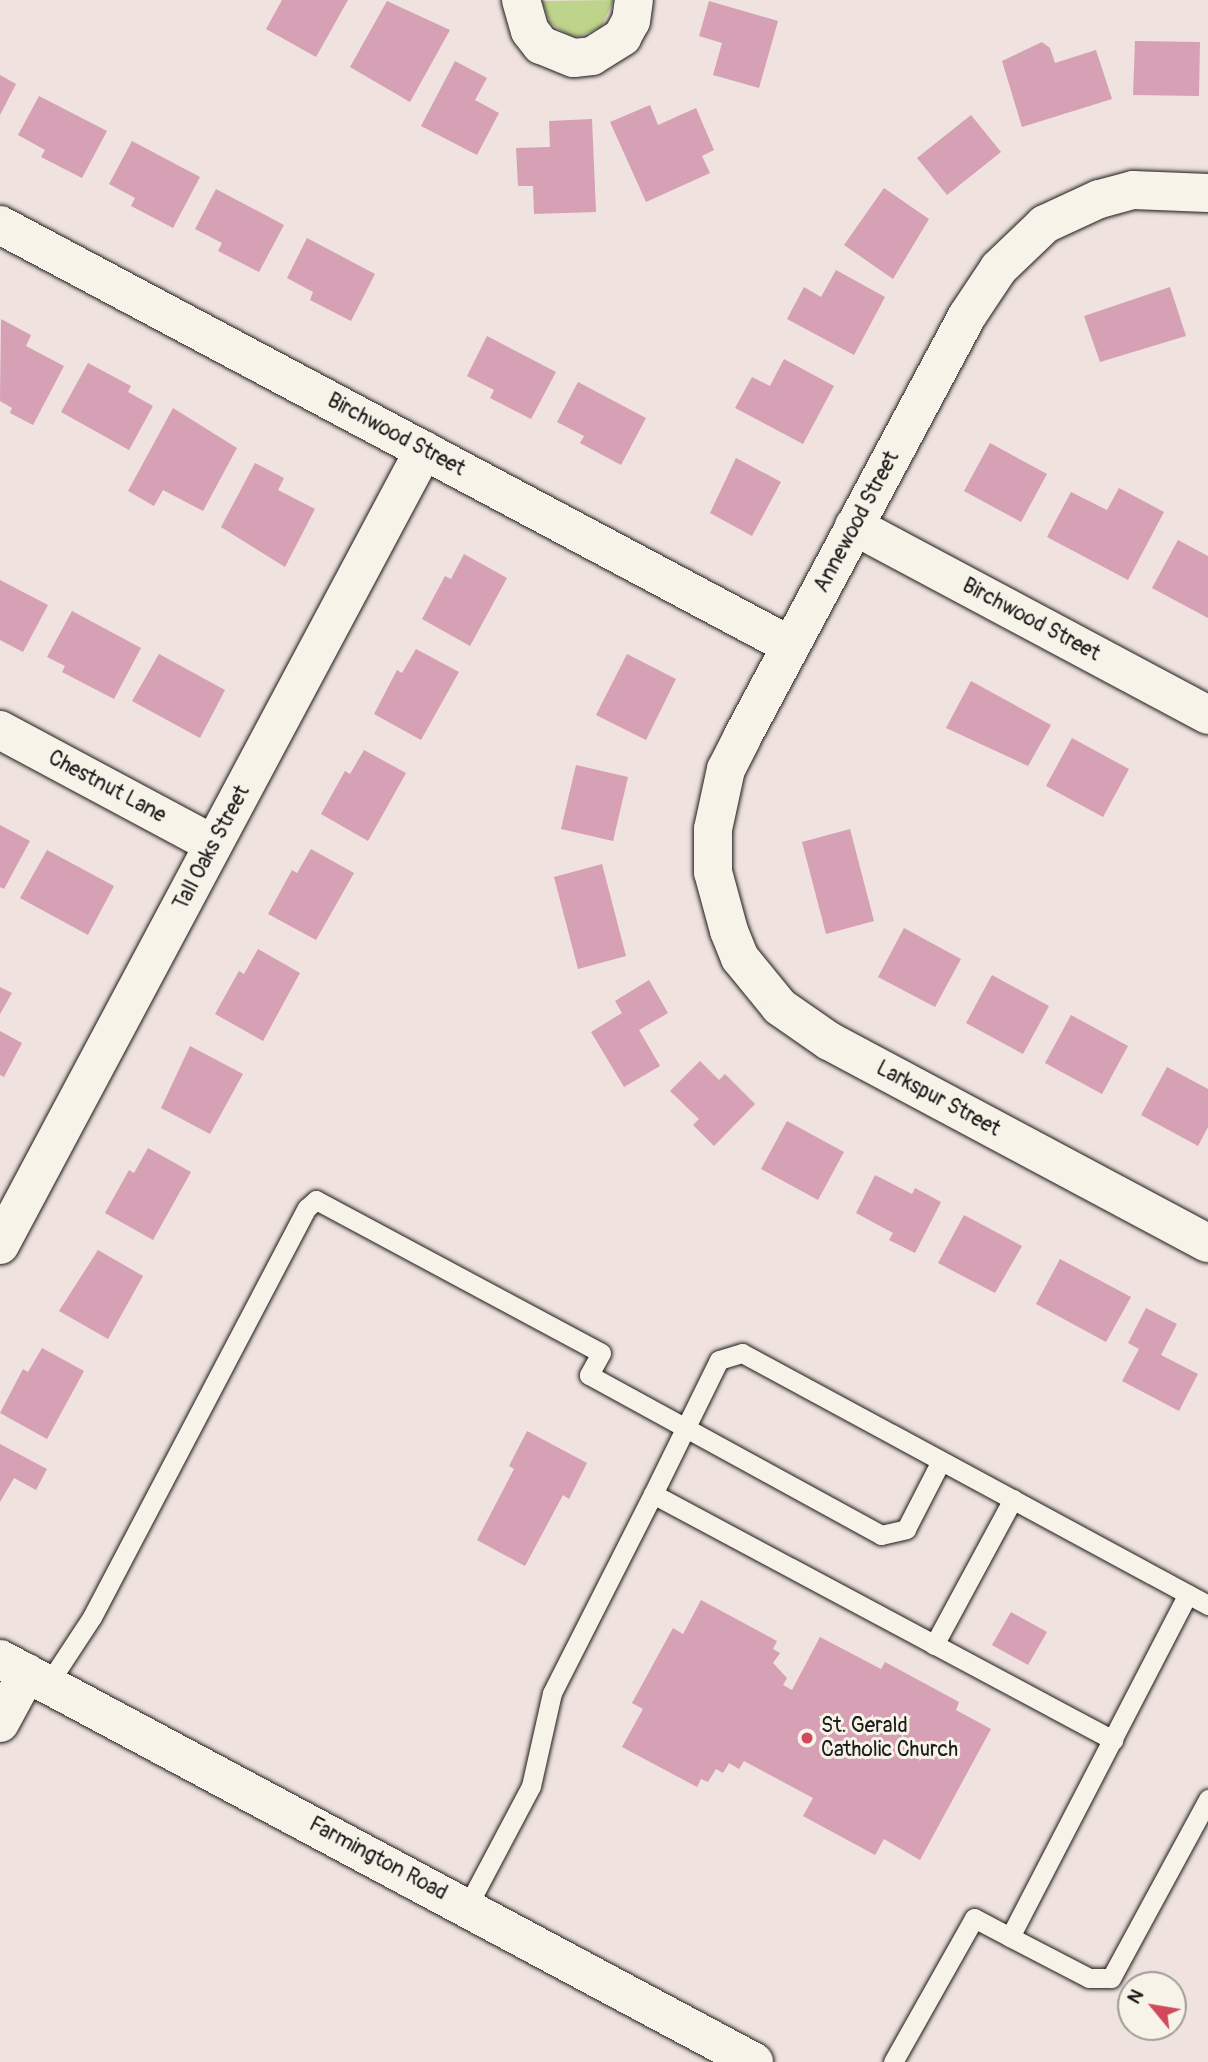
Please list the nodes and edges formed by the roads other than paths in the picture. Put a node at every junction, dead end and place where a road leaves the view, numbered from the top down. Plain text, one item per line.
1 (522, 0) edge
2 (634, 0) edge
3 (1208, 193) edge
4 (0, 225) edge
5 (424, 450) junction
6 (854, 526) junction
7 (791, 646) junction
8 (1208, 715) edge
9 (0, 730) edge
10 (214, 844) junction
11 (718, 902) joint
12 (1208, 1243) edge
13 (0, 1245) edge
14 (684, 1426) junction
15 (941, 1461) junction
16 (653, 1494) junction
17 (1013, 1499) junction
18 (1188, 1594) junction
19 (1208, 1605) edge
20 (934, 1645) junction
21 (25, 1672) edge
22 (0, 1723) edge
23 (1114, 1740) junction
24 (1208, 1799) edge
25 (467, 1907) junction
26 (1010, 1937) junction
27 (754, 2062) edge
28 (893, 2062) edge

1 - 2 street
3 - 6 street, Annewood Street
4 - 5 street, Birchwood Street
5 - 7 street, Birchwood Street
5 - 10 street, Tall Oaks Street
6 - 7 street, Annewood Street
6 - 8 street, Birchwood Street
7 - 11 street, Annewood Street
9 - 10 street, Chestnut Lane
10 - 13 street, Tall Oaks Street
11 - 12 street, Larkspur Street
14 - 15 lane
14 - 15 lane
14 - 16 lane
14 - 21 lane
15 - 17 lane
16 - 20 lane
16 - 25 lane
17 - 18 lane
17 - 20 lane
18 - 19 lane
18 - 23 lane
20 - 23 lane
21 - 22 street
21 - 25 street, Farmington Road
23 - 26 lane
24 - 26 lane
25 - 27 street, Farmington Road
26 - 28 lane

